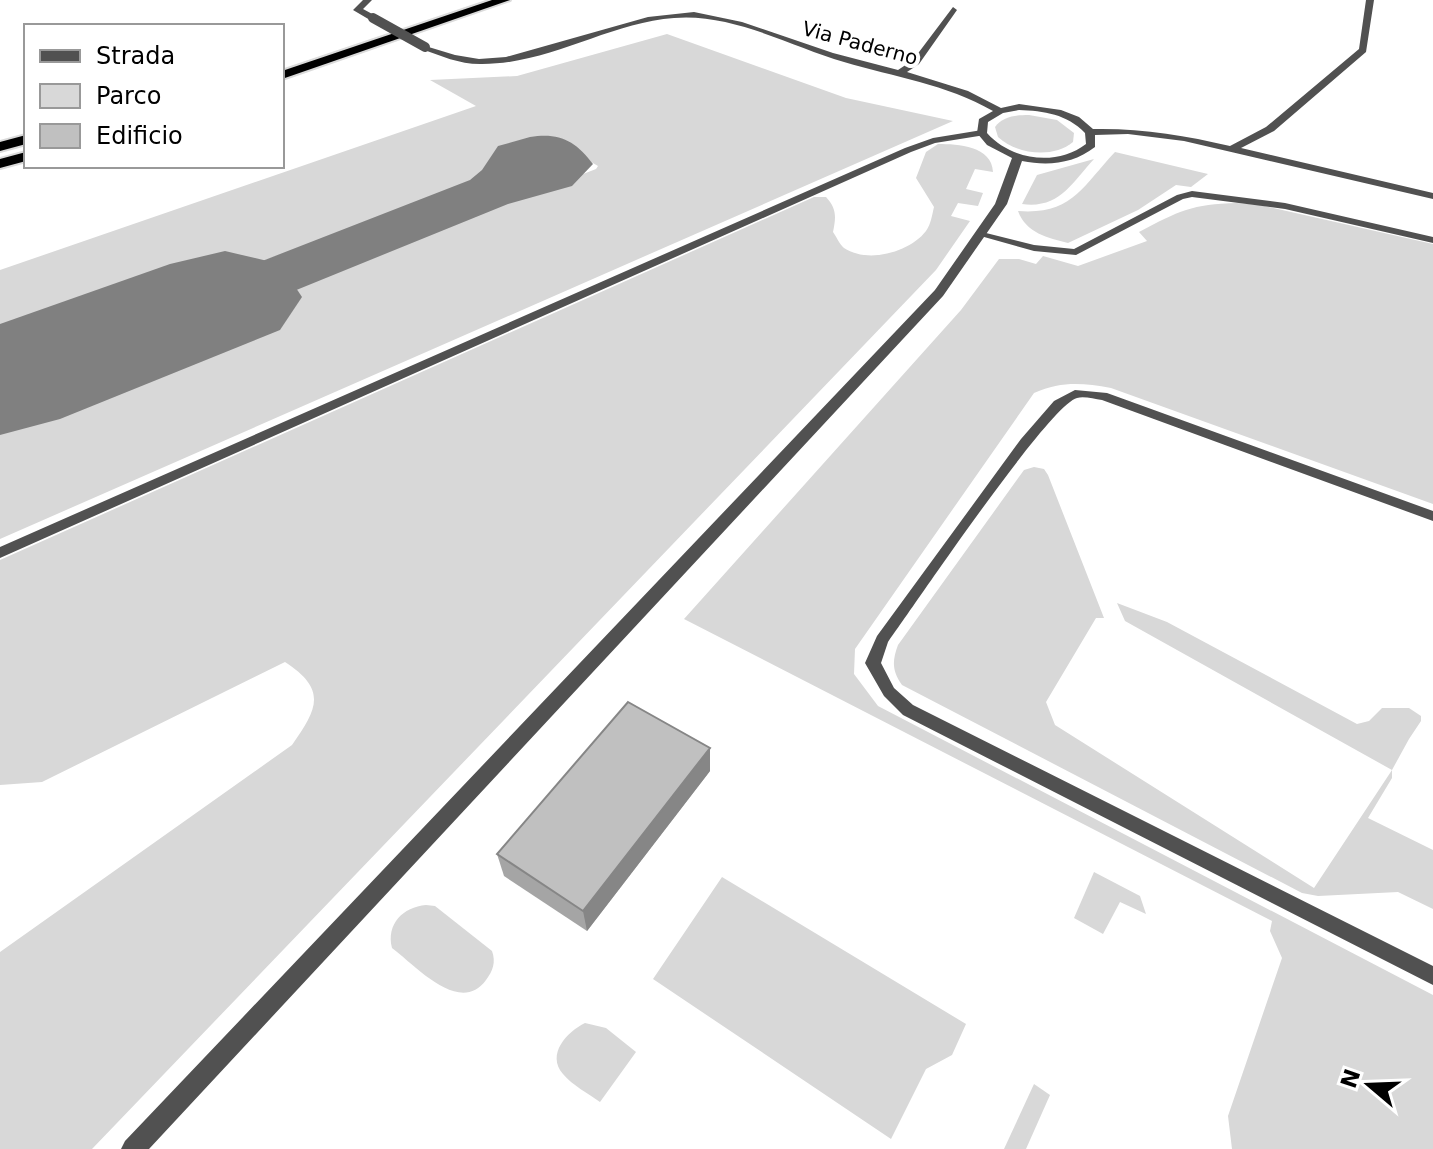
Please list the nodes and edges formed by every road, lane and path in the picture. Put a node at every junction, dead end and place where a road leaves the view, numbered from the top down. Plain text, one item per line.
1 (368, 0) edge
2 (467, 0) edge
3 (504, 0) edge
4 (1370, 0) edge
5 (953, 10) dead end
6 (284, 60) edge
7 (900, 73) junction
8 (284, 74) edge
9 (1000, 111) junction
10 (1090, 132) junction
11 (982, 133) junction
12 (24, 140) edge
13 (0, 147) edge
14 (1232, 149) junction
15 (1018, 156) junction
16 (24, 157) edge
17 (0, 164) edge
18 (1433, 196) edge
19 (982, 235) junction
20 (1433, 240) edge
21 (1433, 516) edge
22 (0, 553) edge
23 (1433, 976) edge
24 (133, 1149) edge

1 - 7 street, Via Paderno, bridge
2 - 6 highway
3 - 8 highway
4 - 14 street
5 - 7 street
7 - 9 street, Via Paderno
9 - 10 street, Via Paderno
9 - 11 street
10 - 14 street
10 - 15 street
11 - 15 street
11 - 22 lane
12 - 13 highway
14 - 18 street
15 - 19 street
16 - 17 highway
19 - 20 lane
19 - 24 street
21 - 23 lane

